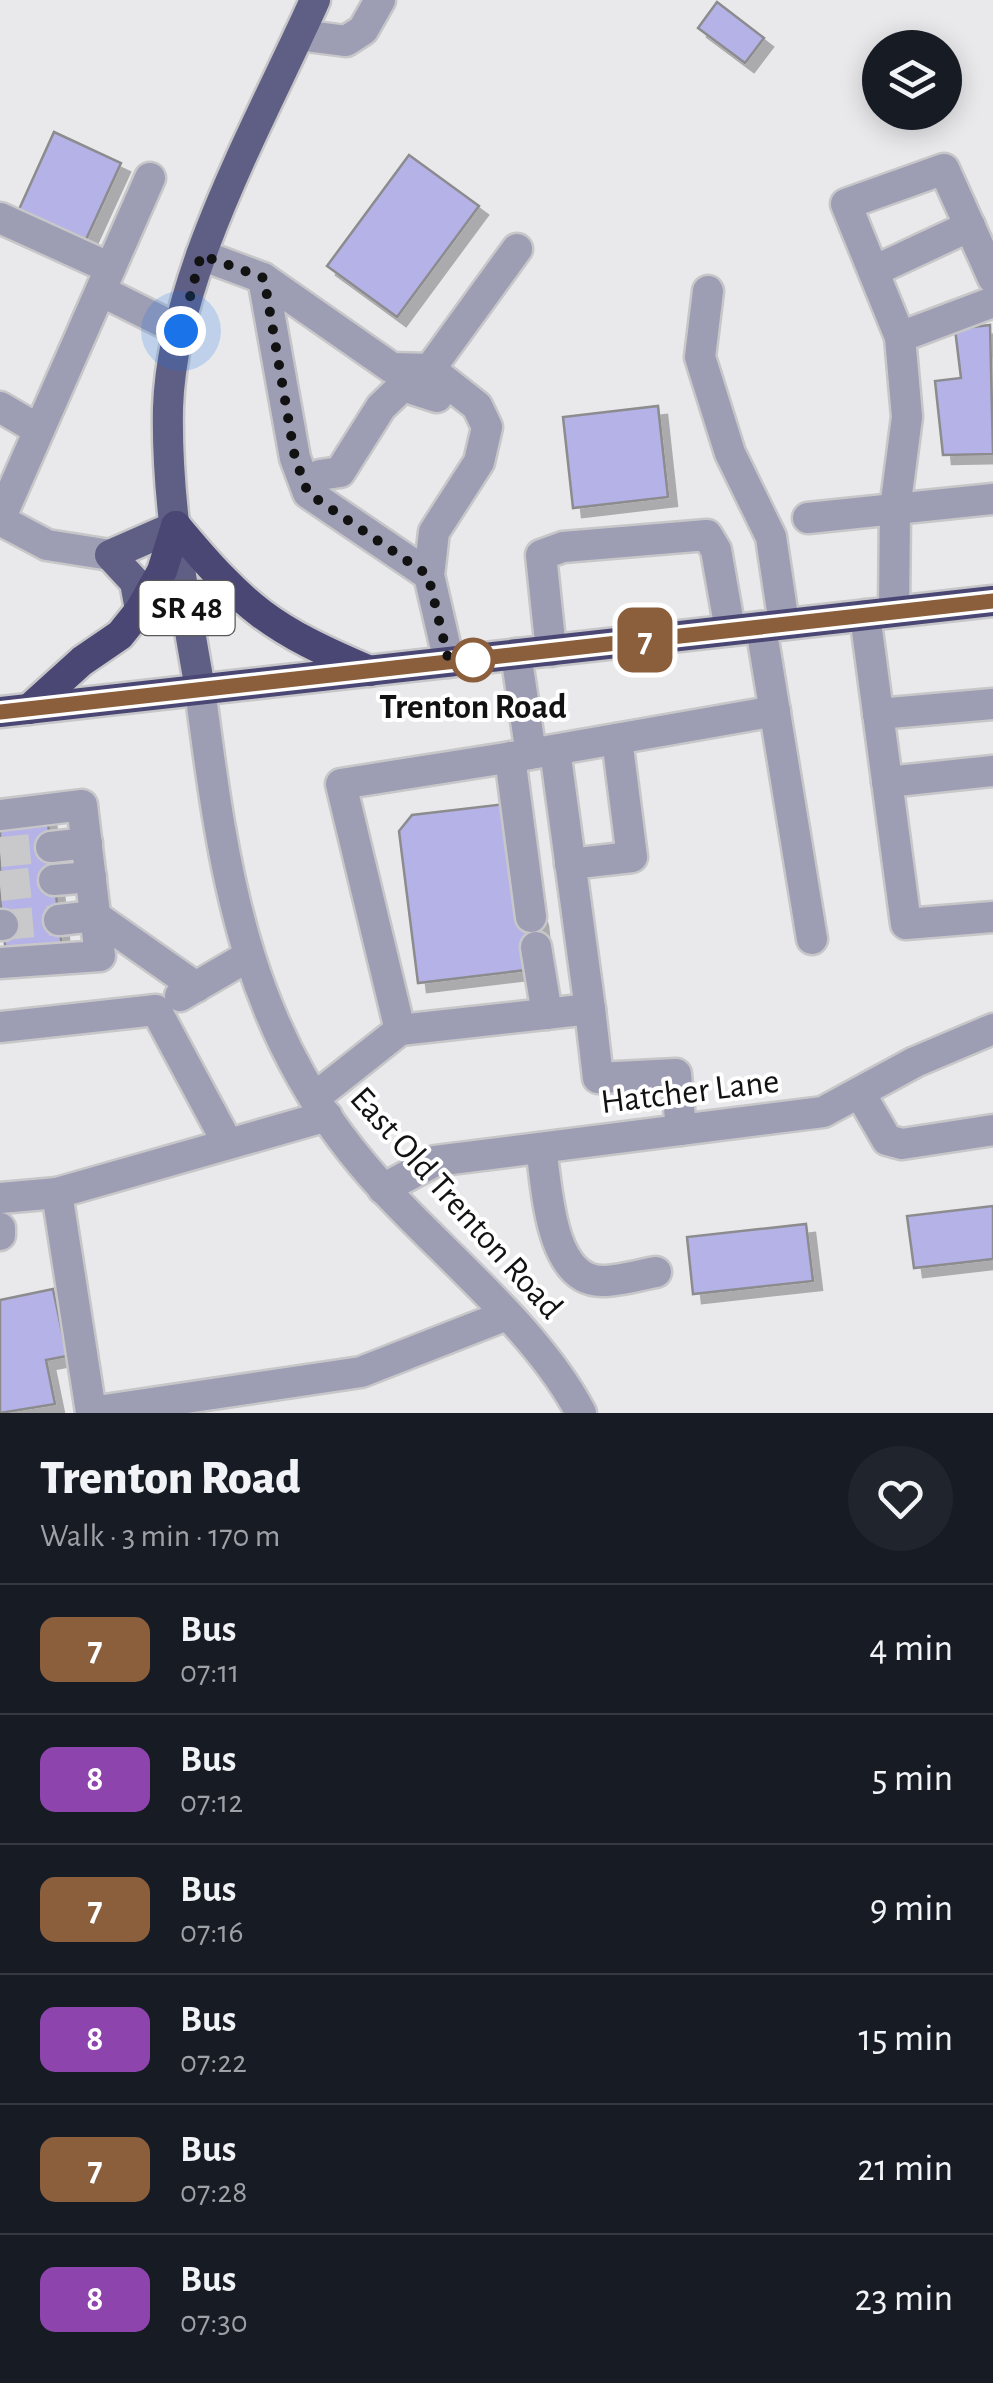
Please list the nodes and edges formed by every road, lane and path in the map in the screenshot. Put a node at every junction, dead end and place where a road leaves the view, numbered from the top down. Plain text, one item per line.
1 (315, 0) edge
2 (380, 0) edge
3 (299, 36) junction
4 (150, 178) dead end
5 (0, 218) edge
6 (970, 226) junction
7 (517, 248) dead end
8 (201, 255) junction
9 (874, 272) junction
10 (264, 278) junction
11 (993, 278) edge
12 (105, 280) junction
13 (708, 292) dead end
14 (993, 302) edge
15 (181, 331) junction
16 (900, 337) junction
17 (392, 368) junction
18 (430, 369) junction
19 (0, 407) edge
20 (40, 430) junction
21 (479, 462) junction
22 (314, 484) junction
23 (993, 499) edge
24 (896, 509) junction
25 (808, 518) dead end
26 (0, 520) edge
27 (176, 526) junction
28 (110, 555) junction
29 (428, 575) junction
30 (993, 601) edge
31 (140, 610) junction
32 (879, 613) junction
33 (772, 625) junction
34 (730, 630) junction
35 (551, 651) junction
36 (516, 654) junction
37 (449, 662) junction
38 (376, 673) junction
39 (200, 689) junction
40 (993, 704) edge
41 (15, 710) edge
42 (774, 711) junction
43 (878, 714) junction
44 (618, 739) junction
45 (532, 754) junction
46 (993, 771) edge
47 (887, 782) junction
48 (0, 815) edge
49 (86, 843) junction
50 (51, 848) tunnel mouth
51 (570, 864) junction
52 (90, 877) junction
53 (54, 880) tunnel mouth
54 (95, 916) junction
55 (993, 917) edge
56 (59, 920) tunnel mouth
57 (812, 939) dead end
58 (247, 958) junction
59 (0, 964) edge
60 (196, 987) junction
61 (590, 1009) junction
62 (156, 1010) junction
63 (546, 1014) junction
64 (0, 1027) edge
65 (993, 1029) edge
66 (400, 1030) junction
67 (861, 1094) junction
68 (320, 1107) junction
69 (681, 1130) junction
70 (993, 1130) edge
71 (228, 1144) junction
72 (541, 1148) junction
73 (383, 1189) junction
74 (57, 1192) junction
75 (0, 1198) edge
76 (656, 1272) dead end
77 (504, 1316) junction
78 (581, 1413) edge

1 - 3 main road, SR 48
2 - 3 street
3 - 8 main road, SR 48
4 - 12 street
5 - 12 street
6 - 9 street
6 - 9 street
6 - 11 street
7 - 18 street
8 - 10 street
8 - 15 main road, SR 48
9 - 16 street
10 - 17 street
10 - 22 street
12 - 15 street
12 - 20 street
13 - 33 street
14 - 16 street
15 - 27 main road, SR 48
16 - 24 street
17 - 18 street
17 - 22 street
18 - 21 street
19 - 20 street
20 - 26 street
21 - 22 street
21 - 29 street
22 - 29 street
23 - 24 street
24 - 25 street
24 - 32 street
26 - 28 street
27 - 28 main road
27 - 31 highway, SR 48
27 - 38 highway
27 - 39 main road, SR 48
28 - 31 main road
29 - 37 street
30 - 32 highway
31 - 41 highway, SR 48
32 - 33 highway
32 - 43 street
33 - 34 highway
33 - 42 street
34 - 35 highway
34 - 35 street
35 - 36 highway
36 - 37 highway
36 - 45 street
37 - 38 highway
38 - 39 highway
39 - 41 highway
39 - 58 street, East Old Trenton Road
40 - 43 street
42 - 44 street
42 - 57 street
43 - 47 street
44 - 45 street
44 - 51 street
45 - 51 street
45 - 63 street
45 - 66 street
46 - 47 street
47 - 55 street
48 - 49 street
49 - 50 street
49 - 52 street
51 - 61 street
52 - 53 street
52 - 54 street
54 - 56 street
54 - 59 street
54 - 60 street
58 - 60 street
58 - 68 street, East Old Trenton Road
60 - 62 street
61 - 63 street
61 - 69 street
62 - 64 street
62 - 71 street
63 - 66 street
65 - 67 street, Hatcher Lane
66 - 68 street
67 - 69 street, Hatcher Lane
67 - 70 street
68 - 71 street
68 - 73 street, East Old Trenton Road
69 - 72 street, Hatcher Lane
71 - 74 street
72 - 73 street, Hatcher Lane
72 - 76 street
73 - 77 street, East Old Trenton Road
74 - 75 street
74 - 77 street
77 - 78 street, East Old Trenton Road

